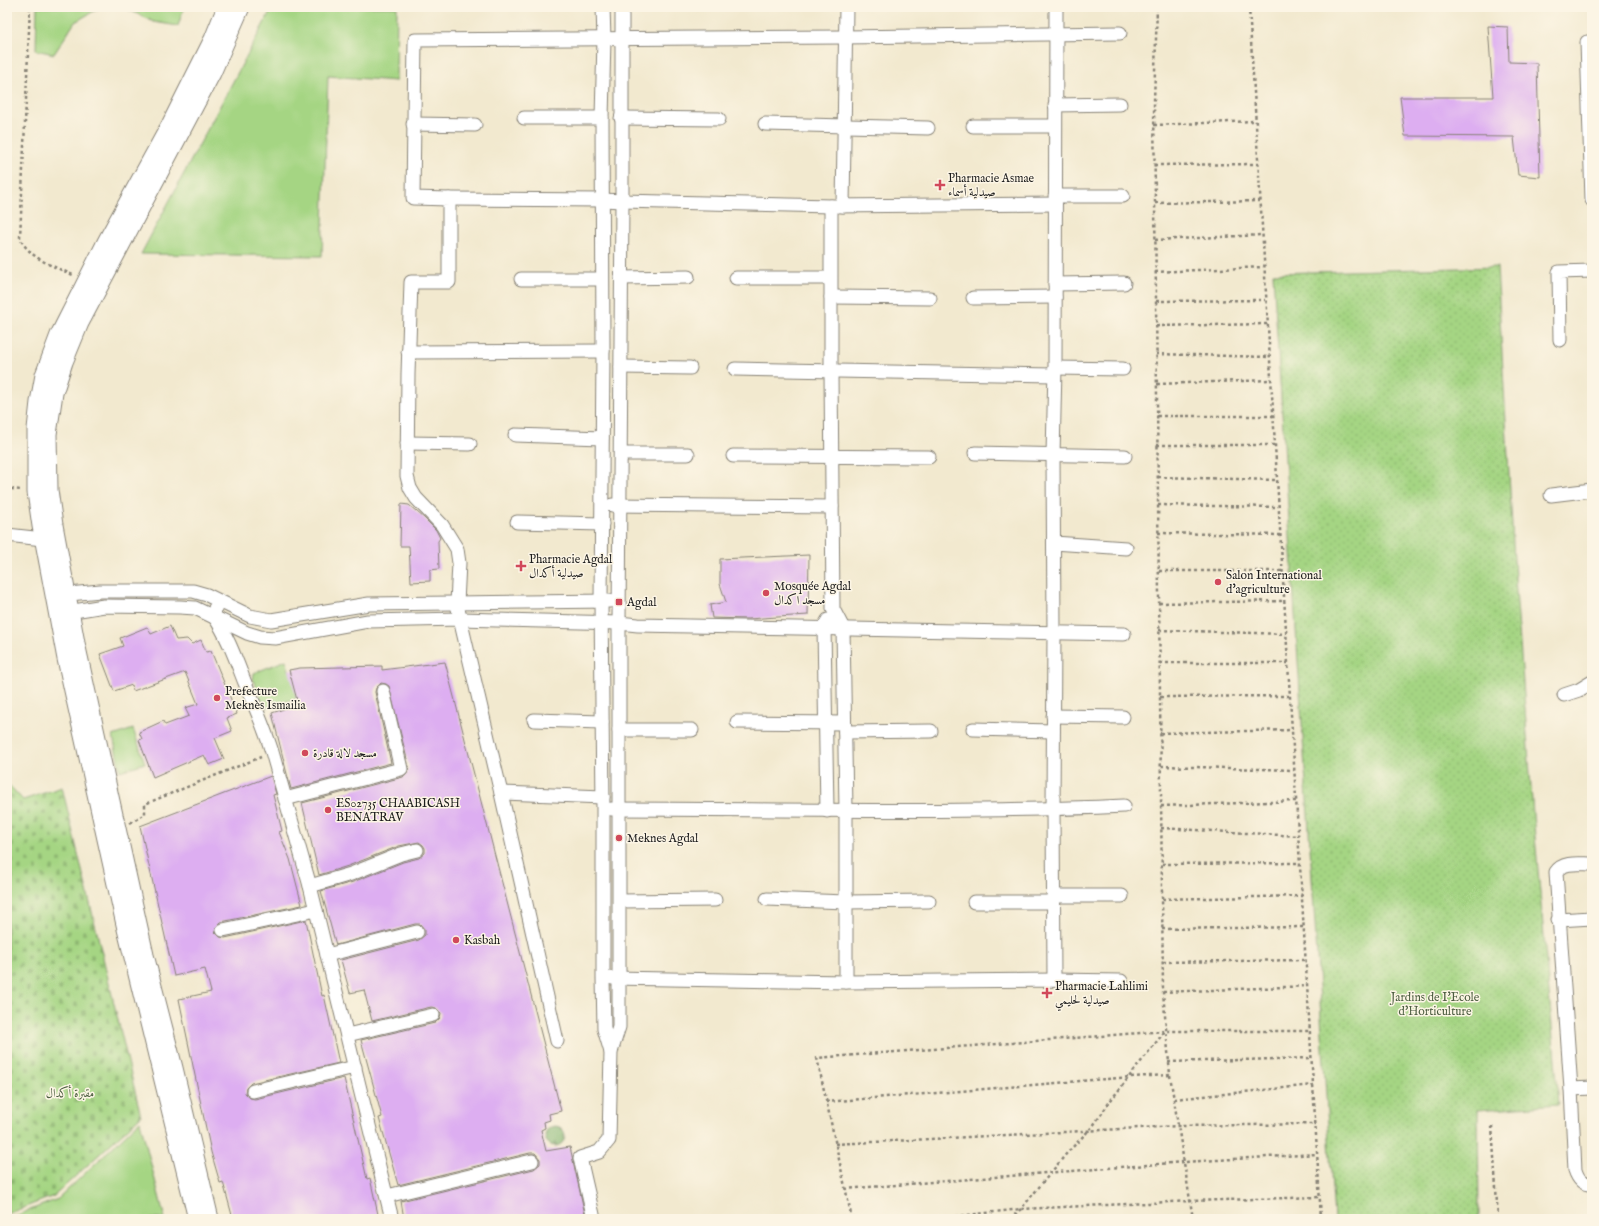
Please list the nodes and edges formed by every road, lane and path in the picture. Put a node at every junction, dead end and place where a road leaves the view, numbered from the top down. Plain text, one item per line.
1 (30, 7) edge
2 (226, 7) edge
3 (241, 7) edge
4 (603, 7) edge
5 (622, 7) edge
6 (846, 7) edge
7 (1056, 7) edge
8 (1156, 7) edge
9 (1249, 7) edge
10 (1120, 33) dead end
11 (1056, 34) junction
12 (845, 37) junction
13 (604, 39) junction
14 (621, 39) junction
15 (1586, 42) dead end
16 (1120, 104) dead end
17 (1055, 105) junction
18 (1590, 112) edge
19 (524, 118) dead end
20 (602, 118) junction
21 (621, 118) junction
22 (719, 119) dead end
23 (1255, 121) junction
24 (413, 124) junction
25 (764, 124) dead end
26 (475, 125) dead end
27 (1154, 125) junction
28 (844, 126) junction
29 (973, 126) dead end
30 (1055, 126) junction
31 (928, 128) dead end
32 (1257, 164) junction
33 (1154, 165) junction
34 (1123, 196) dead end
35 (449, 199) junction
36 (603, 200) junction
37 (1055, 200) junction
38 (1592, 200) edge
39 (1260, 201) junction
40 (622, 202) junction
41 (1155, 203) junction
42 (837, 206) junction
43 (1262, 235) junction
44 (1155, 240) junction
45 (1264, 267) junction
46 (1592, 271) edge
47 (1155, 272) junction
48 (688, 277) dead end
49 (621, 278) junction
50 (736, 278) dead end
51 (830, 278) junction
52 (521, 279) dead end
53 (602, 279) junction
54 (85, 280) junction
55 (1124, 283) dead end
56 (1055, 291) junction
57 (830, 297) junction
58 (930, 298) dead end
59 (973, 298) dead end
60 (1266, 300) junction
61 (1156, 301) junction
62 (1267, 324) junction
63 (1156, 326) junction
64 (1560, 340) dead end
65 (603, 351) junction
66 (408, 352) junction
67 (1156, 354) junction
68 (1269, 357) junction
69 (621, 367) junction
70 (690, 368) dead end
71 (1123, 369) dead end
72 (735, 370) dead end
73 (831, 372) junction
74 (1054, 372) junction
75 (1270, 380) junction
76 (1157, 384) junction
77 (1157, 416) junction
78 (1273, 416) junction
79 (515, 435) dead end
80 (602, 438) junction
81 (407, 443) junction
82 (470, 444) dead end
83 (1158, 445) junction
84 (1274, 445) junction
85 (975, 453) dead end
86 (621, 454) junction
87 (688, 454) dead end
88 (1053, 455) junction
89 (734, 456) dead end
90 (1125, 456) dead end
91 (832, 457) junction
92 (929, 457) dead end
93 (1158, 477) junction
94 (1276, 480) junction
95 (1592, 490) edge
96 (1552, 495) dead end
97 (621, 505) junction
98 (1158, 505) junction
99 (602, 506) junction
100 (1278, 507) junction
101 (832, 508) junction
102 (517, 522) dead end
103 (602, 524) junction
104 (1158, 533) junction
105 (7, 535) edge
106 (1280, 535) junction
107 (43, 538) junction
108 (1054, 543) junction
109 (1126, 548) dead end
110 (1282, 570) junction
111 (1159, 571) junction
112 (61, 595) junction
113 (601, 601) junction
114 (1284, 601) junction
115 (620, 602) junction
116 (224, 603) junction
117 (458, 603) junction
118 (1159, 603) junction
119 (834, 609) junction
120 (64, 613) junction
121 (214, 616) junction
122 (460, 619) junction
123 (602, 623) junction
124 (619, 623) junction
125 (230, 624) junction
126 (824, 627) junction
127 (843, 628) junction
128 (1159, 630) junction
129 (1054, 632) junction
130 (1124, 634) dead end
131 (1286, 634) junction
132 (230, 646) junction
133 (1160, 663) junction
134 (1288, 663) junction
135 (1592, 682) edge
136 (383, 691) dead end
137 (1564, 695) dead end
138 (1290, 696) junction
139 (1160, 697) junction
140 (1053, 716) junction
141 (1123, 716) dead end
142 (534, 720) dead end
143 (602, 722) junction
144 (737, 722) dead end
145 (824, 723) junction
146 (844, 728) junction
147 (973, 729) dead end
148 (619, 730) junction
149 (692, 730) dead end
150 (1292, 730) junction
151 (931, 731) dead end
152 (1053, 731) junction
153 (1160, 733) junction
154 (272, 752) junction
155 (1161, 766) junction
156 (1294, 770) junction
157 (501, 793) junction
158 (285, 799) junction
159 (1296, 801) junction
160 (603, 803) junction
161 (1124, 806) dead end
162 (1161, 806) junction
163 (619, 809) junction
164 (1053, 809) junction
165 (846, 810) junction
166 (827, 811) junction
167 (1161, 828) junction
168 (118, 830) junction
169 (1298, 836) junction
170 (417, 850) dead end
171 (1300, 863) junction
172 (1162, 864) junction
173 (1592, 864) edge
174 (310, 886) junction
175 (1122, 896) dead end
176 (1302, 896) junction
177 (767, 899) dead end
178 (1053, 899) junction
179 (1162, 899) junction
180 (715, 900) dead end
181 (620, 901) junction
182 (929, 901) dead end
183 (846, 902) junction
184 (974, 902) dead end
185 (316, 910) junction
186 (1592, 918) edge
187 (1558, 920) junction
188 (1304, 927) junction
189 (1162, 929) junction
190 (223, 930) dead end
191 (417, 932) dead end
192 (327, 956) junction
193 (1306, 960) junction
194 (1163, 962) junction
195 (603, 978) junction
196 (620, 978) junction
197 (1054, 980) junction
198 (1121, 981) dead end
199 (846, 982) junction
200 (1307, 986) junction
201 (1163, 992) junction
202 (433, 1015) dead end
203 (1165, 1031) junction
204 (1310, 1032) junction
205 (347, 1035) junction
206 (557, 1041) dead end
207 (611, 1052) junction
208 (1312, 1058) junction
209 (1168, 1062) junction
210 (355, 1068) junction
211 (1170, 1075) junction
212 (1130, 1077) junction
213 (1313, 1086) junction
214 (1592, 1088) edge
215 (1571, 1089) junction
216 (253, 1091) dead end
217 (1174, 1099) junction
218 (826, 1102) junction
219 (1316, 1124) junction
220 (1178, 1126) junction
221 (1492, 1126) dead end
222 (1088, 1131) junction
223 (836, 1144) junction
224 (1317, 1154) junction
225 (532, 1161) dead end
226 (1184, 1162) junction
227 (1052, 1172) junction
228 (1592, 1184) edge
229 (845, 1189) junction
230 (387, 1196) junction
231 (1320, 1197) junction
232 (1191, 1201) junction
233 (1021, 1209) junction
234 (197, 1219) edge
235 (210, 1219) edge
236 (392, 1219) edge
237 (594, 1219) edge
238 (852, 1219) edge
239 (932, 1219) edge
240 (1010, 1219) edge
241 (1193, 1219) edge
242 (1321, 1219) edge
243 (1498, 1219) edge

1 - 54 path
2 - 54 main road
3 - 112 main road
4 - 13 street
5 - 14 street
6 - 12 street
7 - 11 street
8 - 27 path
9 - 23 path
10 - 11 street
11 - 12 street
11 - 17 street
12 - 14 street
12 - 28 street
13 - 14 street
13 - 20 street
13 - 24 street
14 - 21 street
15 - 18 street
16 - 17 street
17 - 30 street
18 - 38 street
19 - 20 street
20 - 36 street
21 - 22 street
21 - 40 street
23 - 27 path
23 - 32 path
24 - 26 street
24 - 35 street
25 - 28 street
27 - 33 path
28 - 31 street
28 - 42 street
29 - 30 street
30 - 37 street
32 - 33 path
32 - 39 path
33 - 41 path
34 - 37 street
35 - 36 street
35 - 66 street
36 - 40 street
36 - 53 street
37 - 42 street
37 - 56 street
39 - 41 path
39 - 43 path
40 - 42 street
40 - 49 street
41 - 44 path
42 - 51 street
43 - 44 path
43 - 45 path
44 - 47 path
45 - 47 path
45 - 60 path
46 - 64 street
47 - 61 path
48 - 49 street
49 - 69 street
50 - 51 street
51 - 57 street
52 - 53 street
53 - 65 street
54 - 107 main road
55 - 56 street
56 - 59 street
56 - 74 street
57 - 58 street
57 - 73 street
60 - 61 path
60 - 62 path
61 - 63 path
62 - 63 path
62 - 68 path
63 - 67 path
65 - 66 street
65 - 80 street
66 - 81 street
67 - 68 path
67 - 76 path
68 - 75 path
69 - 70 street
69 - 86 street
71 - 74 street
72 - 73 street
73 - 74 street
73 - 91 street
74 - 88 street
75 - 76 path
75 - 78 path
76 - 77 path
77 - 78 path
77 - 83 path
78 - 84 path
79 - 80 street
80 - 99 street
81 - 82 street
81 - 117 street
83 - 84 path
83 - 93 path
84 - 94 path
85 - 88 street
86 - 87 street
86 - 97 street
88 - 90 street
88 - 108 street
89 - 91 street
91 - 92 street
91 - 101 street
93 - 94 path
93 - 98 path
94 - 100 path
95 - 96 street
97 - 99 street
97 - 101 street
97 - 115 street
98 - 100 path
98 - 104 path
99 - 103 street
100 - 106 path
101 - 119 street
102 - 103 street
103 - 113 street
104 - 106 path
104 - 111 path
105 - 107 street
106 - 110 path
107 - 112 main road
108 - 109 street
108 - 129 street
110 - 111 path
110 - 114 path
111 - 118 path
112 - 116 street
112 - 120 main road
113 - 115 street
113 - 117 street
113 - 123 street
114 - 118 path
114 - 131 path
115 - 124 street
116 - 117 street
116 - 121 street
116 - 125 street
117 - 122 street
118 - 128 path
119 - 126 street
119 - 127 street
120 - 121 street
120 - 168 main road
120 - 234 main road
121 - 125 street
121 - 132 street
122 - 123 street
122 - 125 street
122 - 157 street
123 - 124 street
123 - 143 street
124 - 126 street
124 - 148 street
125 - 132 street
126 - 127 street
126 - 145 street
127 - 129 street
127 - 146 street
128 - 131 path
128 - 133 path
129 - 130 street
129 - 140 street
131 - 134 path
132 - 154 street
133 - 134 path
133 - 139 path
134 - 138 path
135 - 137 street
136 - 158 street
138 - 139 path
138 - 150 path
139 - 153 path
140 - 141 street
140 - 152 street
142 - 143 street
143 - 160 street
144 - 145 street
145 - 146 street
145 - 166 street
146 - 151 street
146 - 165 street
147 - 152 street
148 - 149 street
148 - 163 street
150 - 153 path
150 - 156 path
152 - 164 street
153 - 155 path
154 - 158 street
154 - 168 path
155 - 156 path
155 - 162 path
156 - 159 path
157 - 160 street
157 - 206 street
158 - 174 street
159 - 162 path
159 - 169 path
160 - 163 street
160 - 195 street
161 - 164 street
162 - 167 path
163 - 166 street
163 - 181 street
164 - 165 street
164 - 178 street
165 - 166 street
165 - 183 street
167 - 169 path
167 - 172 path
168 - 235 main road
169 - 171 path
170 - 174 street
171 - 172 path
171 - 176 path
172 - 179 path
173 - 187 street
174 - 185 street
175 - 178 street
176 - 179 path
176 - 188 path
177 - 183 street
178 - 184 street
178 - 197 street
179 - 189 path
180 - 181 street
181 - 196 street
182 - 183 street
183 - 199 street
185 - 190 street
185 - 192 street
186 - 187 street
187 - 215 street
188 - 189 path
188 - 193 path
189 - 194 path
191 - 192 street
192 - 205 street
193 - 194 path
193 - 200 path
194 - 201 path
195 - 196 street
195 - 207 street
196 - 199 street
196 - 207 street
197 - 198 street
197 - 199 street
200 - 201 path
200 - 204 path
201 - 203 path
202 - 205 street
203 - 204 path
203 - 209 path
203 - 212 path
203 - 218 path
204 - 208 path
205 - 210 street
207 - 237 street
208 - 209 path
208 - 213 path
209 - 211 path
210 - 216 street
210 - 230 street
211 - 212 path
211 - 217 path
212 - 218 path
212 - 222 path
213 - 217 path
213 - 219 path
214 - 215 street
215 - 228 street
217 - 220 path
218 - 223 path
219 - 220 path
219 - 224 path
220 - 222 path
220 - 226 path
221 - 243 path
222 - 223 path
222 - 227 path
223 - 229 path
224 - 226 path
224 - 231 path
225 - 230 street
226 - 227 path
226 - 232 path
227 - 229 path
227 - 233 path
229 - 238 path
230 - 236 street
231 - 232 path
231 - 242 path
232 - 233 path
232 - 241 path
233 - 239 path
233 - 240 path

